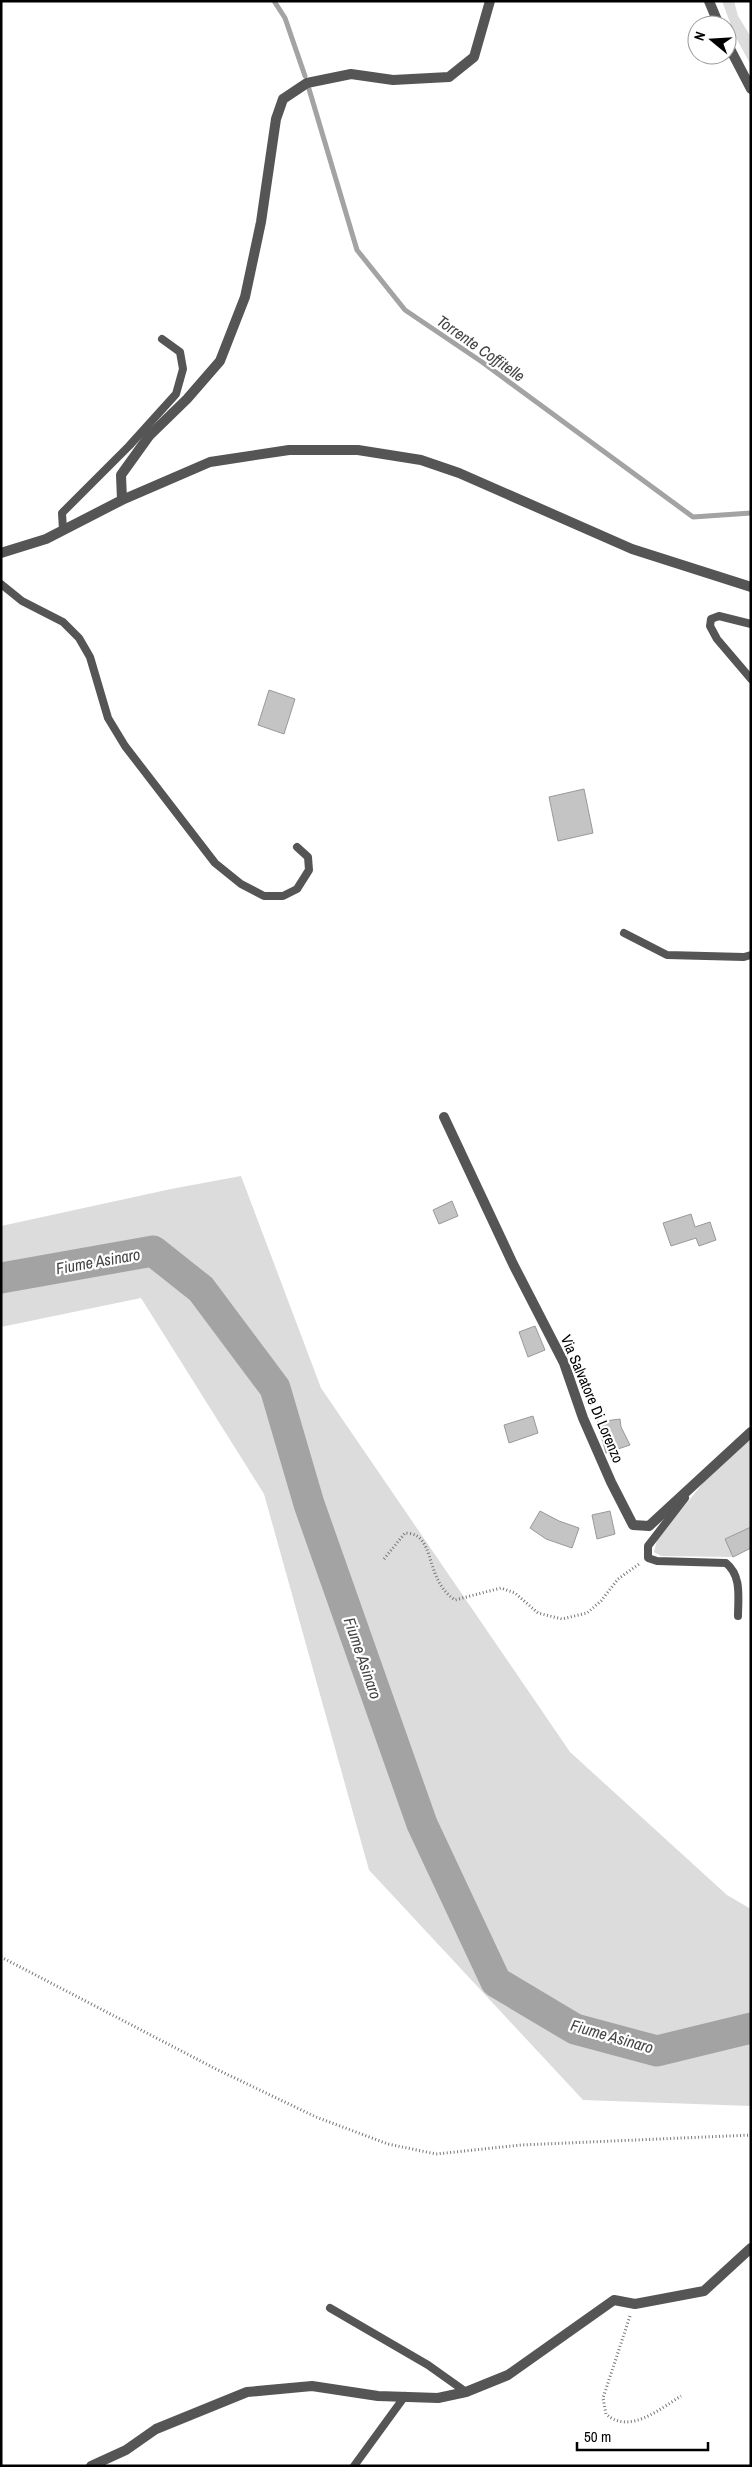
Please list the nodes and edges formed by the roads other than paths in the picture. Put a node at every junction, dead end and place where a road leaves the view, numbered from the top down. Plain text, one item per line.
1 (490, 1) edge
2 (708, 1) edge
3 (714, 15) edge
4 (737, 62) edge
5 (751, 89) edge
6 (162, 340) dead end
7 (122, 500) junction
8 (63, 530) junction
9 (1, 553) edge
10 (1, 584) edge
11 (751, 588) edge
12 (751, 624) edge
13 (751, 679) edge
14 (297, 846) dead end
15 (624, 933) dead end
16 (751, 955) edge
17 (444, 1117) dead end
18 (751, 1432) edge
19 (695, 1484) junction
20 (738, 1616) dead end
21 (751, 2248) edge
22 (330, 2308) dead end
23 (466, 2392) junction
24 (405, 2396) junction
25 (91, 2466) edge
26 (354, 2466) edge

1 - 7 street
2 - 3 street
4 - 5 street
6 - 8 lane
7 - 8 street
7 - 11 street
8 - 9 street
10 - 14 lane
12 - 13 lane
15 - 16 lane
17 - 19 street, Via Salvatore Di Lorenzo
18 - 19 street, Via Salvatore Di Lorenzo
19 - 20 lane
21 - 23 street
22 - 23 lane
23 - 24 street
24 - 25 street
24 - 26 lane

